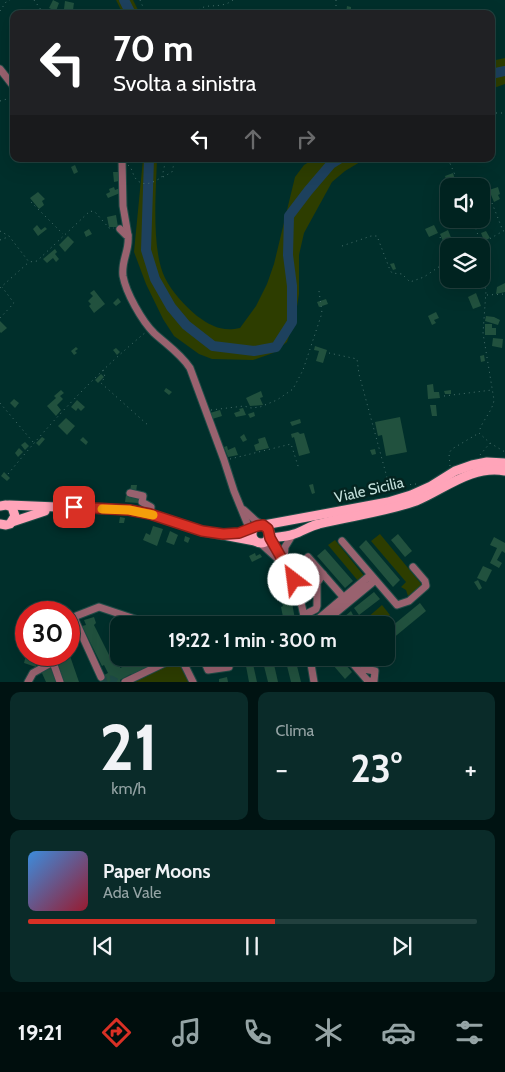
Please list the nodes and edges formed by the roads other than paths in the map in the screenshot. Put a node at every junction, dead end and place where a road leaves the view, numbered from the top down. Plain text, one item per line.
1 (0, 69) edge
2 (10, 81) edge
3 (122, 162) edge
4 (120, 228) road end
5 (128, 235) junction
6 (505, 462) edge
7 (505, 471) edge
8 (130, 493) dead end
9 (239, 504) junction
10 (4, 505) edge
11 (55, 508) junction
12 (150, 514) junction
13 (12, 522) junction
14 (0, 524) edge
15 (261, 533) junction
16 (223, 534) junction
17 (292, 534) junction
18 (342, 542) dead end
19 (308, 557) dead end
20 (285, 566) junction
21 (413, 567) dead end
22 (323, 574) junction
23 (373, 578) junction
24 (344, 598) junction
25 (304, 615) joint
26 (126, 616) edge
27 (322, 616) edge
28 (333, 616) edge
29 (158, 666) edge
30 (185, 666) edge
31 (206, 666) edge
32 (311, 666) edge
33 (355, 666) edge
34 (229, 667) dead end
35 (361, 672) dead end
36 (100, 680) edge
37 (313, 680) edge
38 (28, 682) edge
39 (60, 682) edge
40 (125, 682) edge
41 (193, 682) edge

1 - 2 street
3 - 5 street
4 - 5 street
5 - 9 street
6 - 15 main road, Viale Sicilia
7 - 17 main road, Viale Sicilia
8 - 12 street
9 - 15 street
9 - 15 street
10 - 11 main road
10 - 13 main road
11 - 12 main road
11 - 13 main road
12 - 16 main road
13 - 14 main road
15 - 16 main road
15 - 16 main road
15 - 17 main road, Viale Sicilia
15 - 20 street
15 - 20 street
17 - 20 street
18 - 23 street
19 - 22 street
20 - 25 street
21 - 23 street
22 - 24 street
22 - 25 street
23 - 24 street
23 - 28 street
24 - 27 street
26 - 36 street
29 - 40 street
30 - 41 street
31 - 34 street
32 - 37 street
33 - 35 street
38 - 39 street

